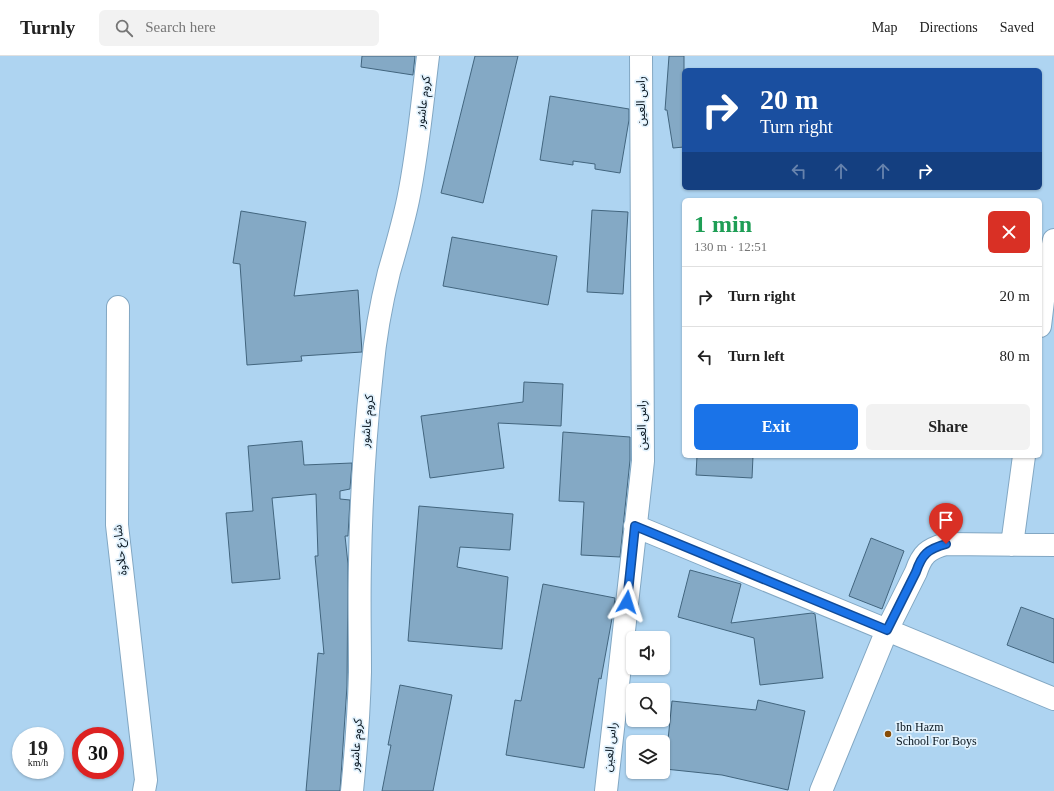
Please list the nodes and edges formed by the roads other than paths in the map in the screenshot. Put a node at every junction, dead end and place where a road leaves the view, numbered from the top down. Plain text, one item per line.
1 (428, 56) edge
2 (641, 56) edge
3 (1054, 240) edge
4 (118, 307) dead end
5 (1042, 309) edge
6 (1024, 458) edge
7 (635, 526) junction
8 (1012, 545) junction
9 (1054, 545) edge
10 (887, 630) junction
11 (1054, 699) edge
12 (144, 791) edge
13 (352, 791) edge
14 (606, 791) edge
15 (821, 791) edge

1 - 13 street, كروم عاشور
2 - 7 street, راس العين
3 - 5 street
4 - 12 street, شارع حلاوة
6 - 8 street
7 - 10 street
7 - 14 street, راس العين
8 - 9 street
8 - 10 street
10 - 11 street
10 - 15 street

